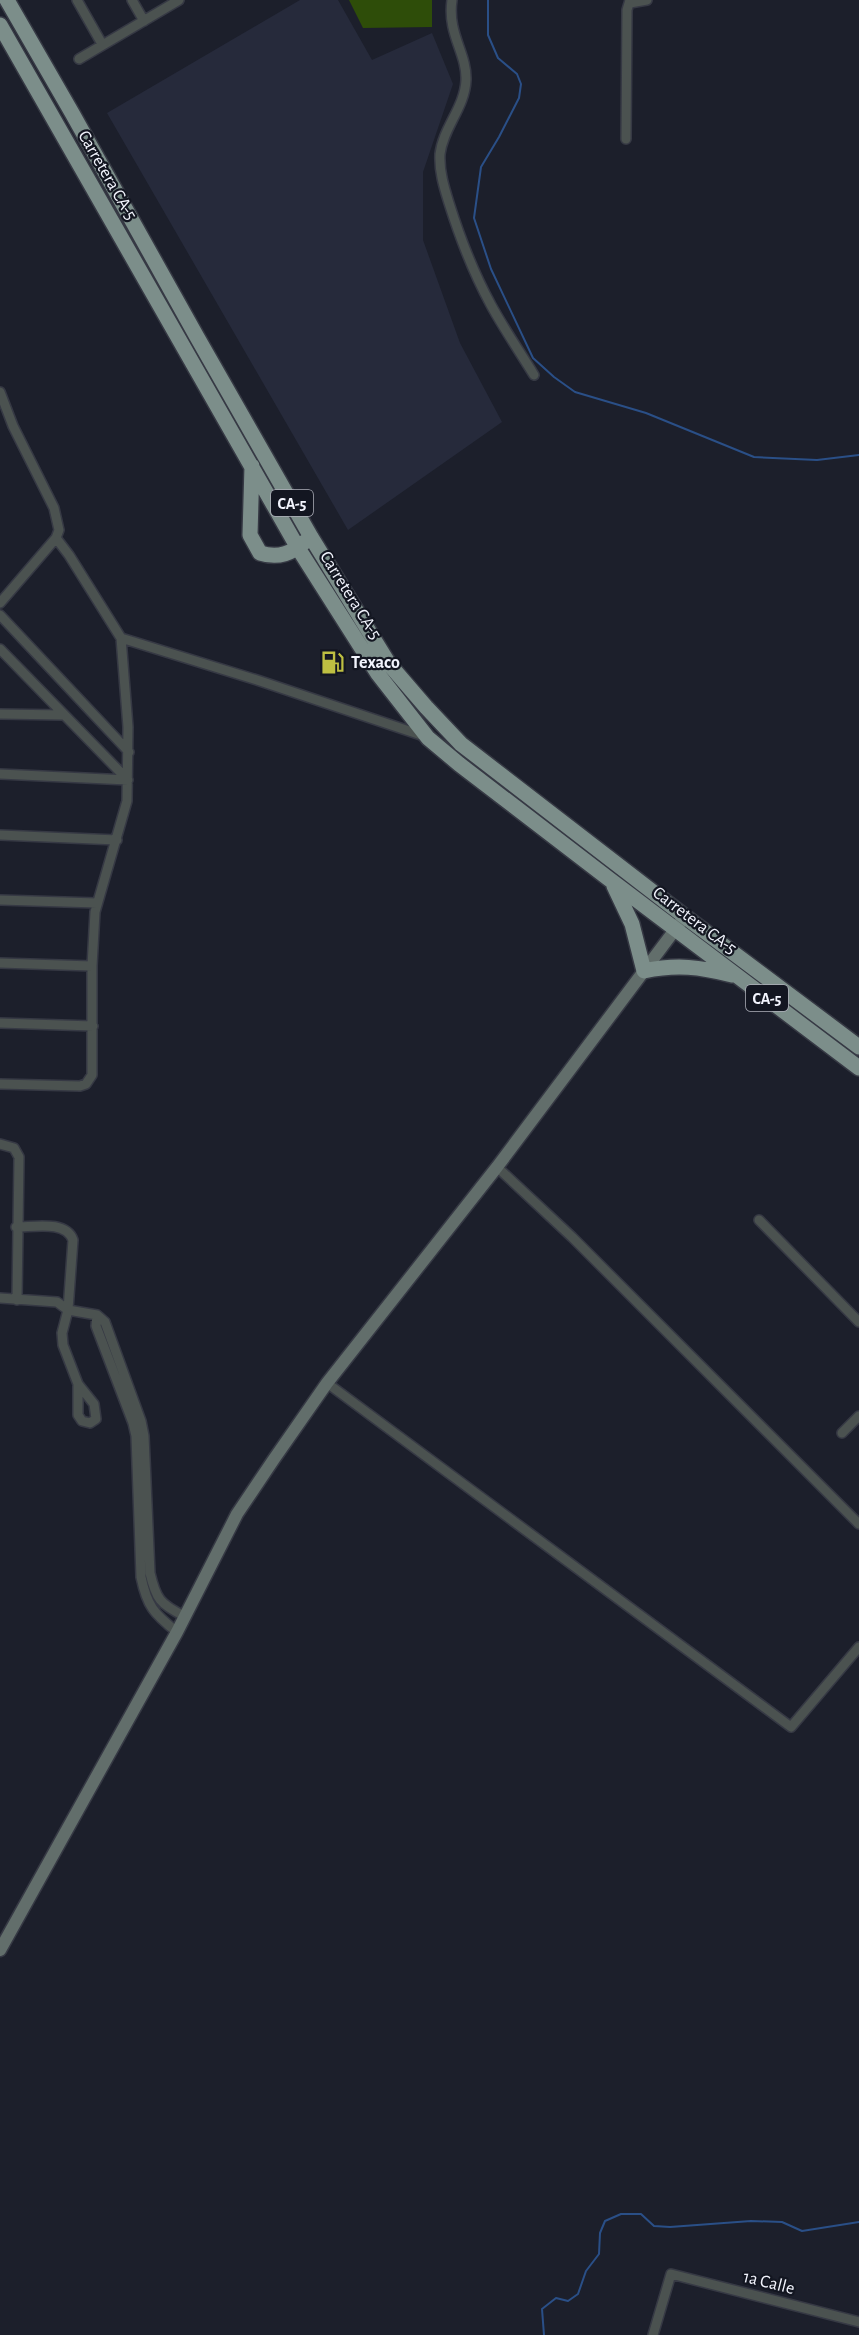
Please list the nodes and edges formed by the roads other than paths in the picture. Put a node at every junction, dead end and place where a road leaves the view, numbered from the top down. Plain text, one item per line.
1 (77, 0) edge
2 (132, 0) edge
3 (179, 0) edge
4 (452, 0) edge
5 (647, 0) edge
6 (8, 1) edge
7 (630, 1) edge
8 (144, 21) junction
9 (0, 25) edge
10 (0, 40) edge
11 (102, 44) junction
12 (79, 59) dead end
13 (25, 69) junction
14 (626, 139) dead end
15 (534, 375) dead end
16 (0, 392) edge
17 (252, 466) junction
18 (311, 537) junction
19 (56, 538) junction
20 (298, 548) junction
21 (0, 603) edge
22 (0, 615) edge
23 (122, 638) junction
24 (0, 649) edge
25 (0, 714) edge
26 (63, 715) junction
27 (428, 738) junction
28 (129, 752) junction
29 (0, 774) edge
30 (128, 780) junction
31 (0, 835) edge
32 (117, 840) junction
33 (609, 879) junction
34 (0, 900) edge
35 (97, 903) junction
36 (680, 923) junction
37 (0, 963) edge
38 (92, 966) junction
39 (644, 971) junction
40 (739, 977) junction
41 (0, 1023) edge
42 (93, 1026) junction
43 (859, 1047) edge
44 (859, 1068) edge
45 (0, 1084) edge
46 (0, 1144) edge
47 (497, 1167) junction
48 (759, 1220) dead end
49 (16, 1227) junction
50 (0, 1298) edge
51 (17, 1300) junction
52 (68, 1310) junction
53 (97, 1315) junction
54 (859, 1322) edge
55 (327, 1383) junction
56 (78, 1384) dead end
57 (859, 1416) edge
58 (842, 1433) dead end
59 (859, 1524) edge
60 (184, 1616) junction
61 (177, 1632) junction
62 (859, 1647) edge
63 (0, 1950) edge
64 (859, 2322) edge
65 (653, 2335) edge

1 - 11 street
2 - 8 street
3 - 8 street
4 - 15 street
5 - 7 street
6 - 18 highway, Carretera CA-5 / CA-5
7 - 14 street
8 - 11 street
9 - 13 highway, Carretera CA-5 / CA-5
10 - 13 highway
11 - 12 street
13 - 17 highway, Carretera CA-5 / CA-5
16 - 19 street
17 - 20 highway, Carretera CA-5 / CA-5
17 - 20 highway
18 - 20 highway
18 - 36 highway, Carretera CA-5 / CA-5
19 - 21 street
19 - 23 street
20 - 27 highway, Carretera CA-5 / CA-5
22 - 28 street
23 - 27 street
23 - 28 street
24 - 26 street
25 - 26 street
26 - 30 street
27 - 33 highway, Carretera CA-5 / CA-5
28 - 30 street
29 - 30 street
30 - 32 street
31 - 32 street
32 - 35 street
33 - 36 highway, Carretera CA-5 / CA-5
33 - 39 highway
34 - 35 street
35 - 38 street
36 - 39 main road
36 - 40 highway, Carretera CA-5 / CA-5
36 - 43 highway, Carretera CA-5 / CA-5
37 - 38 street
38 - 42 street
39 - 40 highway
39 - 47 main road
40 - 44 highway, Carretera CA-5 / CA-5
41 - 42 street
42 - 45 street
46 - 49 street
47 - 55 main road
47 - 59 street
48 - 54 street
49 - 51 street
49 - 52 street
50 - 51 street
51 - 52 street
52 - 53 street
52 - 56 street
53 - 60 street
53 - 61 street
55 - 60 main road
55 - 62 street
57 - 58 street
60 - 61 main road
61 - 63 main road
64 - 65 street, 1a Calle

